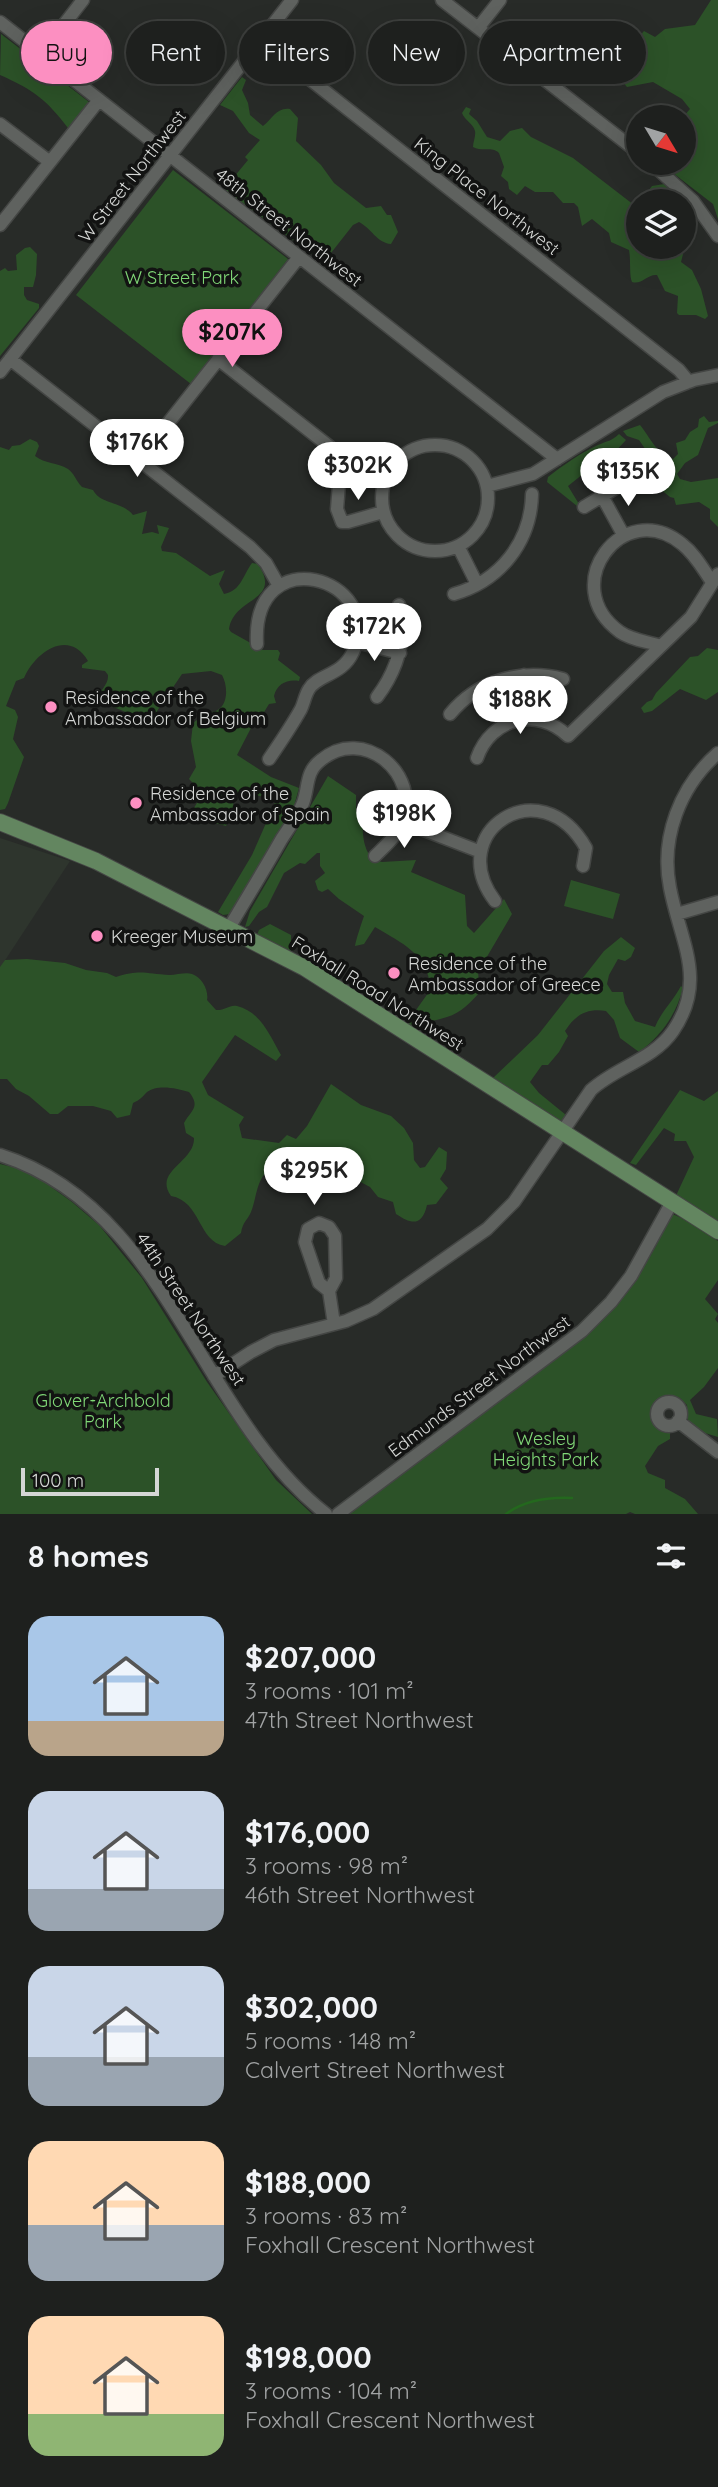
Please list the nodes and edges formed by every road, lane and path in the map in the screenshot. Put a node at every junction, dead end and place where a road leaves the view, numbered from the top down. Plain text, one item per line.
1 (83, 0) edge
2 (292, 0) edge
3 (442, 0) edge
4 (500, 0) edge
5 (67, 21) edge
6 (275, 21) edge
7 (0, 22) edge
8 (478, 28) junction
9 (21, 38) edge
10 (239, 67) edge
11 (79, 84) edge
12 (316, 84) edge
13 (99, 100) junction
14 (0, 124) edge
15 (626, 143) edge
16 (170, 156) junction
17 (50, 162) junction
18 (665, 175) edge
19 (0, 225) edge
20 (718, 236) edge
21 (299, 257) junction
22 (10, 359) junction
23 (218, 359) junction
24 (0, 372) edge
25 (718, 375) edge
26 (689, 382) junction
27 (330, 447) dead end
28 (557, 459) junction
29 (139, 460) junction
30 (624, 483) dead end
31 (339, 484) dead end
32 (487, 486) junction
33 (532, 494) dead end
34 (602, 496) junction
35 (584, 507) dead end
36 (383, 512) junction
37 (624, 536) junction
38 (458, 546) junction
39 (715, 578) edge
40 (477, 584) junction
41 (279, 586) junction
42 (454, 594) dead end
43 (399, 604) dead end
44 (356, 642) junction
45 (257, 643) dead end
46 (661, 646) junction
47 (400, 653) junction
48 (524, 675) junction
49 (563, 679) dead end
50 (377, 697) dead end
51 (450, 714) dead end
52 (526, 719) junction
53 (718, 753) edge
54 (477, 758) dead end
55 (269, 759) dead end
56 (0, 822) edge
57 (403, 822) junction
58 (481, 852) junction
59 (375, 856) dead end
60 (583, 866) dead end
61 (495, 901) dead end
62 (718, 902) edge
63 (677, 914) junction
64 (229, 928) junction
65 (561, 1131) junction
66 (0, 1155) edge
67 (672, 1202) junction
68 (718, 1231) edge
69 (329, 1292) junction
70 (334, 1324) junction
71 (214, 1376) junction
72 (678, 1421) dead end
73 (718, 1452) edge
74 (326, 1514) edge
75 (338, 1514) edge

1 - 5 street
2 - 6 street, W Street Northwest
3 - 8 street
4 - 8 street
7 - 9 street, 48th Street Northwest
8 - 15 street
10 - 16 street, W Street Northwest
11 - 13 street, 48th Street Northwest
12 - 26 street, King Place Northwest
13 - 16 street, 48th Street Northwest
13 - 17 street
14 - 17 street
16 - 21 street, 48th Street Northwest
16 - 22 street, W Street Northwest
17 - 19 street
18 - 20 street
21 - 23 street
21 - 28 street, 48th Street Northwest
22 - 24 street, W Street Northwest
22 - 29 street
23 - 27 street
23 - 29 street
25 - 26 street
26 - 28 street
28 - 32 street
29 - 41 street
30 - 34 street
31 - 36 street
32 - 36 street
32 - 38 street
33 - 40 street
34 - 35 street
34 - 37 street
36 - 38 street
37 - 39 street
37 - 46 street
38 - 40 street
39 - 46 street
40 - 42 street
41 - 44 street
41 - 45 street
43 - 47 street
44 - 47 street
44 - 55 street
46 - 52 street
47 - 50 street
48 - 49 street
48 - 51 street
48 - 52 street
52 - 54 street
53 - 63 street
56 - 64 main road, Foxhall Road Northwest
57 - 58 street
57 - 59 street
57 - 64 street
58 - 60 street
58 - 61 street
62 - 63 street
63 - 65 street
64 - 65 main road, Foxhall Road Northwest
65 - 67 main road, Foxhall Road Northwest
65 - 70 street
66 - 71 street, 44th Street Northwest
67 - 68 main road, Foxhall Road Northwest
67 - 75 street, Edmunds Street Northwest
69 - 69 street
69 - 70 street
70 - 71 street
71 - 74 street, 44th Street Northwest
72 - 73 street

